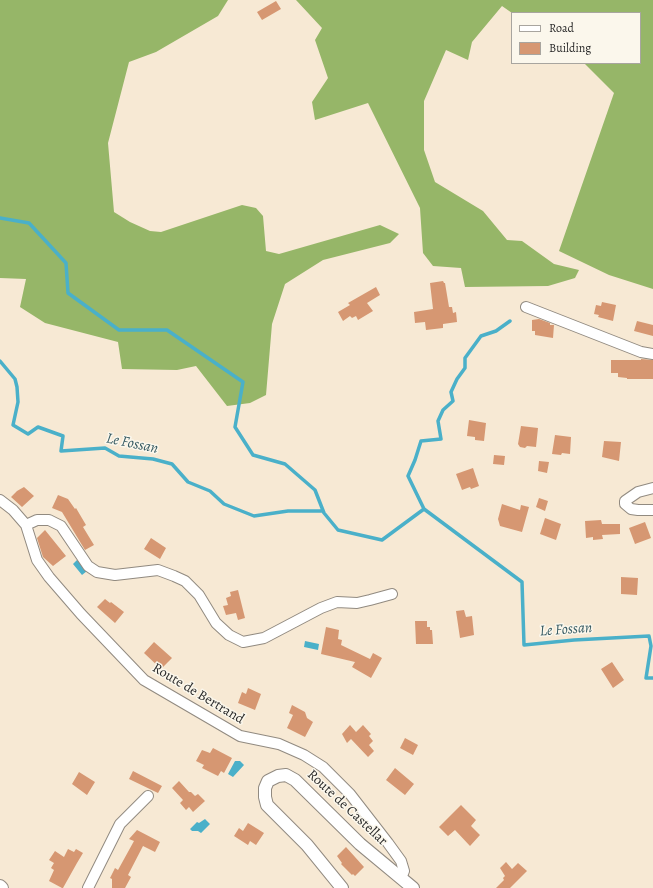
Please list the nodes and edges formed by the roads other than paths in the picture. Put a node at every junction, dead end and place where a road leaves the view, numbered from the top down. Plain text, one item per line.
1 (526, 306) dead end
2 (653, 354) edge
3 (653, 488) edge
4 (0, 500) edge
5 (653, 510) edge
6 (26, 525) junction
7 (392, 594) dead end
8 (148, 796) dead end
9 (401, 878) junction
10 (88, 888) edge
11 (342, 888) edge
12 (413, 888) edge

1 - 2 street
3 - 5 street
4 - 6 street, Route de Bertrand
6 - 7 street
6 - 9 street, Route de Bertrand
8 - 10 street
9 - 11 street, Route de Castellar
9 - 12 street, Route de Castellar

